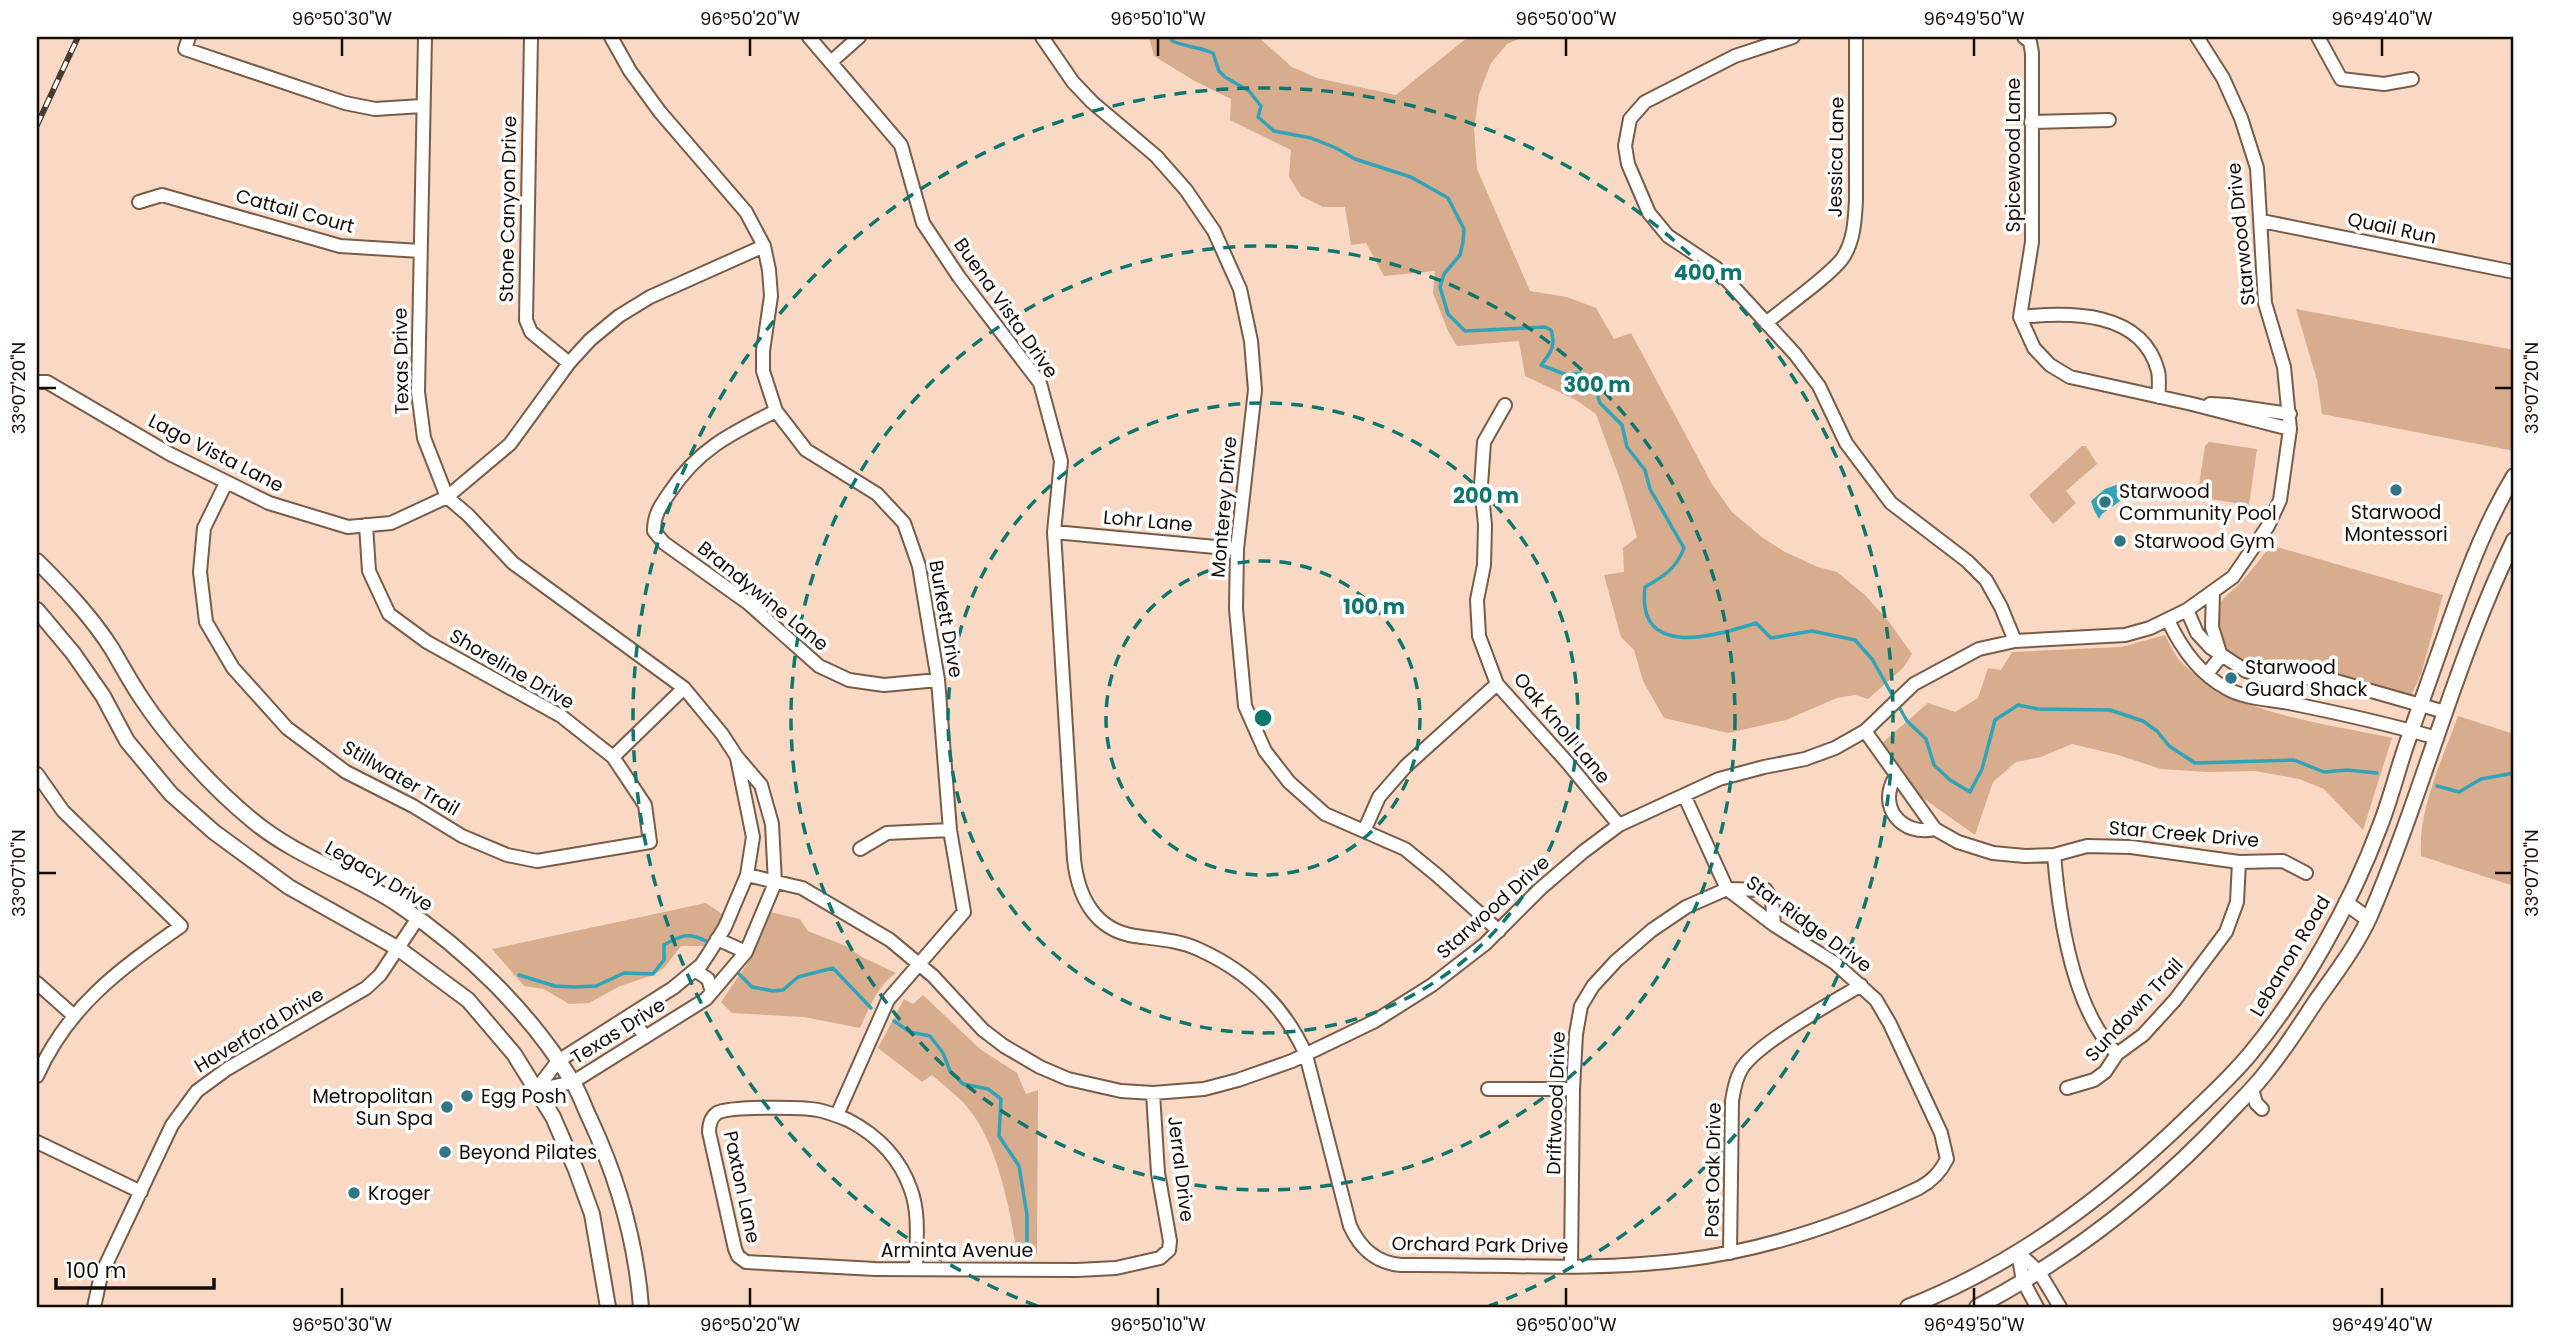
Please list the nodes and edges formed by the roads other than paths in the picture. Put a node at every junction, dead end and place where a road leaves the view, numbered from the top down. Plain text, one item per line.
1 (425, 37) edge
2 (531, 37) edge
3 (611, 37) edge
4 (809, 37) edge
5 (859, 37) edge
6 (1042, 37) edge
7 (1793, 37) edge
8 (1856, 37) edge
9 (2024, 37) edge
10 (2197, 37) edge
11 (2318, 37) edge
12 (187, 43) edge
13 (832, 61) junction
14 (2412, 79) dead end
15 (422, 106) junction
16 (2109, 120) dead end
17 (2031, 121) junction
18 (139, 202) dead end
19 (2262, 221) junction
20 (764, 246) junction
21 (420, 251) junction
22 (2514, 272) edge
23 (2020, 317) junction
24 (1766, 323) junction
25 (569, 363) junction
26 (37, 382) edge
27 (2159, 397) junction
28 (2192, 404) junction
29 (1505, 405) dead end
30 (776, 411) junction
31 (2290, 414) junction
32 (2290, 429) junction
33 (2514, 476) edge
34 (226, 483) junction
35 (447, 497) junction
36 (366, 525) junction
37 (1054, 532) junction
38 (2514, 540) edge
39 (1237, 549) junction
40 (37, 561) edge
41 (2213, 592) junction
42 (37, 610) edge
43 (2187, 610) junction
44 (2168, 620) junction
45 (2015, 641) junction
46 (2221, 656) junction
47 (2207, 674) junction
48 (2260, 675) junction
49 (938, 680) junction
50 (1497, 684) junction
51 (684, 688) junction
52 (2254, 698) junction
53 (2420, 705) junction
54 (2445, 712) junction
55 (1864, 730) junction
56 (2411, 731) junction
57 (2437, 738) junction
58 (613, 757) junction
59 (737, 757) junction
60 (37, 774) edge
61 (1896, 776) junction
62 (1684, 796) junction
63 (1619, 825) junction
64 (1936, 829) junction
65 (950, 830) junction
66 (1364, 831) junction
67 (650, 842) joint
68 (860, 849) dead end
69 (2054, 855) junction
70 (2239, 862) junction
71 (2306, 873) dead end
72 (747, 875) junction
73 (775, 883) junction
74 (1727, 888) junction
75 (2346, 903) junction
76 (418, 918) junction
77 (2368, 919) junction
78 (1104, 923) joint
79 (1774, 925) junction
80 (1499, 931) junction
81 (717, 939) junction
82 (399, 948) junction
83 (746, 952) junction
84 (920, 964) junction
85 (695, 970) junction
86 (37, 983) edge
87 (1861, 985) junction
88 (712, 992) junction
89 (73, 1015) junction
90 (630, 1015) junction
91 (645, 1037) junction
92 (2117, 1054) junction
93 (1306, 1055) junction
94 (558, 1061) junction
95 (37, 1076) edge
96 (573, 1082) junction
97 (2067, 1088) dead end
98 (1488, 1089) dead end
99 (1573, 1089) junction
100 (2252, 1089) junction
101 (536, 1090) junction
102 (1153, 1093) junction
103 (2199, 1106) junction
104 (2262, 1109) dead end
105 (837, 1115) junction
106 (2218, 1125) junction
107 (37, 1142) edge
108 (1947, 1159) joint
109 (141, 1192) junction
110 (1169, 1250) joint
111 (2018, 1252) junction
112 (1730, 1253) junction
113 (741, 1260) joint
114 (1571, 1266) junction
115 (916, 1269) junction
116 (2039, 1272) junction
117 (2022, 1281) junction
118 (94, 1307) edge
119 (608, 1307) edge
120 (641, 1307) edge
121 (1908, 1307) edge
122 (1977, 1307) edge
123 (2037, 1307) edge
124 (2060, 1307) edge

1 - 15 street, Texas Drive
2 - 25 street, Stone Canyon Drive
3 - 20 street, Burkett Drive
4 - 13 street, Buena Vista Drive
5 - 13 street
6 - 39 street, Monterey Drive
7 - 24 street
8 - 24 street, Jessica Lane
9 - 17 street, Spicewood Lane
10 - 19 street, Starwood Drive
11 - 14 street
12 - 15 street
13 - 37 street, Buena Vista Drive
15 - 21 street, Texas Drive
16 - 17 street
17 - 23 street, Spicewood Lane
18 - 21 street, Cattail Court
19 - 22 street, Quail Run
19 - 31 street, Starwood Drive
20 - 25 street, Lago Vista Lane
20 - 30 street, Burkett Drive
21 - 35 street, Texas Drive
23 - 27 street
23 - 27 street
24 - 45 street
25 - 35 street, Lago Vista Lane
26 - 34 street, Lago Vista Lane
27 - 28 street
28 - 31 street
28 - 32 street
29 - 50 street, Oak Knoll Lane
30 - 49 street, Burkett Drive
30 - 49 street, Brandywine Lane
31 - 32 street, Starwood Drive
32 - 41 street, Starwood Drive
33 - 53 main road, Lebanon Road
34 - 36 street, Lago Vista Lane
34 - 67 street, Stillwater Trail
35 - 36 street, Lago Vista Lane
35 - 51 street, Texas Drive
36 - 58 street, Shoreline Drive
37 - 39 street, Lohr Lane
37 - 78 street, Buena Vista Drive
38 - 54 main road
39 - 66 street, Monterey Drive
40 - 76 main road, Legacy Drive
41 - 43 street, Starwood Drive
41 - 46 street
42 - 82 main road
43 - 44 street, Starwood Drive
43 - 46 street
44 - 45 street, Starwood Drive
44 - 47 street
45 - 55 street, Starwood Drive
46 - 47 street
46 - 48 street
47 - 52 street
48 - 52 street
48 - 53 street
49 - 65 street, Burkett Drive
50 - 63 street, Oak Knoll Lane
50 - 66 street
51 - 58 street
51 - 59 street, Texas Drive
52 - 56 street
53 - 54 street
53 - 56 main road, Lebanon Road
54 - 57 main road
55 - 61 street, Star Creek Drive
55 - 62 street, Starwood Drive
56 - 57 street
56 - 75 main road, Lebanon Road
57 - 77 main road
58 - 67 street, Shoreline Drive
59 - 72 street, Texas Drive
59 - 73 street, Texas Drive
60 - 89 street
61 - 64 street, Star Creek Drive
61 - 64 street, Star Creek Drive
62 - 63 street, Starwood Drive
62 - 74 street, Star Ridge Drive
63 - 80 street, Starwood Drive
64 - 69 street, Star Creek Drive
65 - 68 street
65 - 84 street, Burkett Drive
66 - 80 street, Monterey Drive
69 - 70 street, Star Creek Drive
69 - 92 street
70 - 71 street, Star Creek Drive
70 - 92 street, Sundown Trail
72 - 73 street, Starwood Drive
72 - 81 street, Texas Drive
73 - 83 street, Texas Drive
73 - 84 street, Starwood Drive
74 - 79 street, Star Ridge Drive
74 - 79 street
74 - 99 street, Driftwood Drive
75 - 77 main road
75 - 103 main road, Lebanon Road
76 - 82 street, Haverford Drive
76 - 94 main road, Legacy Drive
77 - 100 main road
78 - 93 street, Orchard Park Drive
79 - 87 street, Star Ridge Drive
80 - 93 street, Starwood Drive
81 - 83 street
81 - 85 street, Texas Drive
82 - 101 main road
82 - 109 street, Haverford Drive
83 - 88 street, Texas Drive
84 - 102 street, Starwood Drive
84 - 105 street, Burkett Drive
85 - 88 street
85 - 90 street, Texas Drive
86 - 89 street
87 - 108 street, Star Ridge Drive
87 - 112 street, Post Oak Drive
88 - 91 street, Texas Drive
89 - 95 street
90 - 91 street
90 - 94 street, Texas Drive
91 - 96 street, Texas Drive
92 - 97 street, Sundown Trail
93 - 102 street, Starwood Drive
93 - 114 street, Orchard Park Drive
94 - 96 main road, Legacy Drive
94 - 101 street, Texas Drive
96 - 101 street, Texas Drive
96 - 120 main road, Legacy Drive
98 - 99 street
99 - 114 street, Driftwood Drive
100 - 104 street
100 - 106 main road
101 - 119 main road
102 - 110 street, Jerral Drive
103 - 106 main road
103 - 111 main road, Lebanon Road
105 - 113 street, Paxton Lane
105 - 115 street
106 - 116 main road
107 - 109 street
108 - 112 street, Orchard Park Drive
109 - 118 street, Haverford Drive
110 - 115 street, Arminta Avenue
111 - 116 street
111 - 117 street
111 - 121 main road, Lebanon Road
112 - 114 street, Orchard Park Drive
113 - 115 street, Arminta Avenue
116 - 117 main road
116 - 124 street
117 - 122 main road
117 - 123 street

